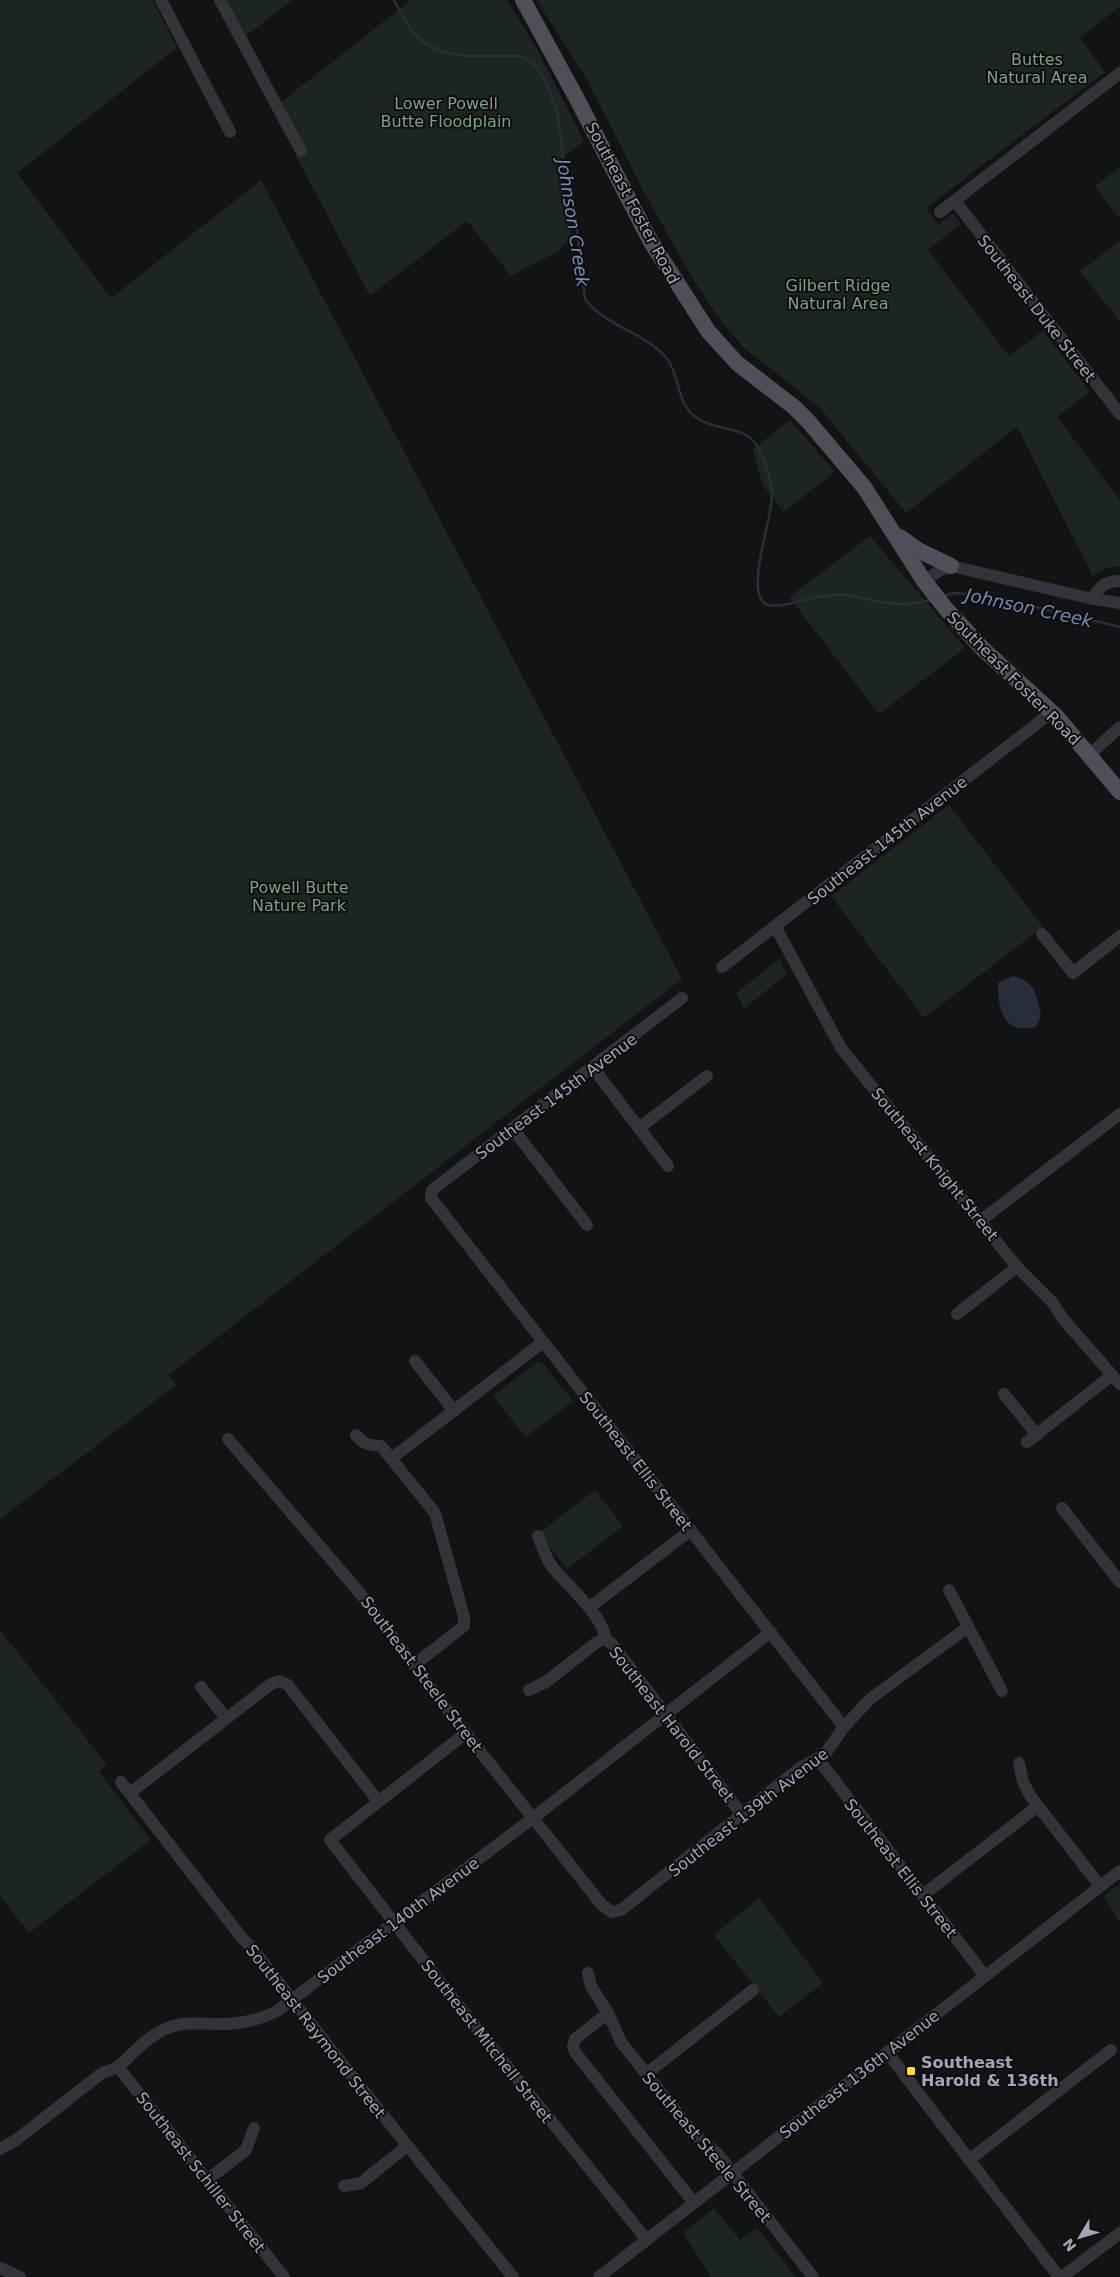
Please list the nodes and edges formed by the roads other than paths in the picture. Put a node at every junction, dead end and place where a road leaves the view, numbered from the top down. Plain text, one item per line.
1 (161, 0) edge
2 (220, 0) edge
3 (523, 0) edge
4 (1120, 73) edge
5 (230, 132) dead end
6 (301, 151) dead end
7 (955, 201) junction
8 (940, 212) dead end
9 (1120, 414) edge
10 (894, 533) junction
11 (951, 566) junction
12 (1120, 581) edge
13 (927, 584) junction
14 (1093, 599) junction
15 (1120, 602) edge
16 (1052, 712) junction
17 (1120, 727) edge
18 (1089, 756) junction
19 (1120, 792) edge
20 (775, 926) junction
21 (1042, 934) dead end
22 (1120, 936) edge
23 (722, 967) dead end
24 (682, 998) dead end
25 (593, 1068) junction
26 (707, 1076) dead end
27 (1120, 1114) edge
28 (639, 1128) junction
29 (513, 1129) junction
30 (668, 1166) dead end
31 (430, 1194) joint
32 (980, 1221) junction
33 (587, 1225) dead end
34 (1017, 1266) junction
35 (957, 1314) dead end
36 (543, 1342) junction
37 (416, 1361) dead end
38 (1116, 1379) edge
39 (1004, 1394) dead end
40 (454, 1411) junction
41 (356, 1435) dead end
42 (228, 1439) dead end
43 (392, 1458) junction
44 (1062, 1508) dead end
45 (691, 1530) junction
46 (538, 1536) dead end
47 (1120, 1582) edge
48 (949, 1590) dead end
49 (590, 1607) junction
50 (968, 1626) junction
51 (771, 1632) junction
52 (605, 1639) junction
53 (414, 1665) junction
54 (202, 1687) dead end
55 (529, 1690) dead end
56 (1002, 1691) dead end
57 (666, 1714) junction
58 (226, 1718) junction
59 (844, 1726) junction
60 (466, 1733) junction
61 (818, 1759) junction
62 (1019, 1763) dead end
63 (120, 1782) dead end
64 (130, 1793) junction
65 (378, 1801) junction
66 (1038, 1806) junction
67 (742, 1815) junction
68 (533, 1818) junction
69 (1120, 1871) edge
70 (1100, 1886) junction
71 (923, 1896) junction
72 (612, 1912) joint
73 (394, 1922) junction
74 (588, 1973) dead end
75 (986, 1976) junction
76 (754, 1990) dead end
77 (292, 2000) junction
78 (608, 2013) junction
79 (1111, 2050) dead end
80 (887, 2052) junction
81 (118, 2067) junction
82 (646, 2074) junction
83 (254, 2128) dead end
84 (407, 2146) junction
85 (0, 2149) edge
86 (969, 2160) junction
87 (732, 2173) junction
88 (207, 2180) junction
89 (344, 2186) dead end
90 (694, 2203) junction
91 (1120, 2233) edge
92 (645, 2241) junction
93 (0, 2268) edge
94 (20, 2277) edge
95 (284, 2277) edge
96 (513, 2277) edge
97 (599, 2277) edge
98 (813, 2277) edge
99 (1060, 2277) edge

1 - 5 street
2 - 6 street
3 - 10 main road, Southeast Foster Road
4 - 7 street
7 - 8 street
7 - 9 street, Southeast Duke Street
10 - 11 main road
10 - 13 main road, Southeast Foster Road
11 - 13 street
11 - 14 street
12 - 14 street
13 - 16 main road, Southeast Foster Road
14 - 15 street
16 - 18 main road, Southeast Foster Road
16 - 20 street, Southeast 145th Avenue
17 - 18 street
18 - 19 main road, Southeast Foster Road
20 - 23 street, Southeast 145th Avenue
20 - 32 street, Southeast Knight Street
21 - 22 street
24 - 25 street, Southeast 145th Avenue
25 - 28 street
25 - 29 street, Southeast 145th Avenue
26 - 28 street
27 - 32 street
28 - 30 street
29 - 31 street, Southeast 145th Avenue
29 - 33 street
31 - 36 street, Southeast Ellis Street
32 - 34 street, Southeast Knight Street
34 - 35 street
34 - 38 street, Southeast Knight Street
36 - 40 street
36 - 45 street, Southeast Ellis Street
37 - 40 street
38 - 39 street
40 - 43 street
41 - 43 street
42 - 53 street, Southeast Steele Street
43 - 53 street
44 - 47 street
45 - 49 street
45 - 51 street, Southeast Ellis Street
46 - 49 street, Southeast Harold Street
48 - 50 street
49 - 52 street, Southeast Harold Street
50 - 56 street
50 - 59 street, Southeast 139th Avenue
51 - 57 street, Southeast 140th Avenue
51 - 59 street, Southeast Ellis Street
52 - 55 street
52 - 57 street, Southeast Harold Street
53 - 60 street, Southeast Steele Street
54 - 58 street
57 - 67 street, Southeast Harold Street
57 - 68 street, Southeast 140th Avenue
58 - 64 street
58 - 65 street
59 - 61 street, Southeast 139th Avenue
60 - 65 street
60 - 68 street, Southeast Steele Street
61 - 67 street, Southeast 139th Avenue
61 - 71 street, Southeast Ellis Street
62 - 66 street
63 - 64 street, Southeast Raymond Street
64 - 77 street, Southeast Raymond Street
65 - 73 street, Southeast Mitchell Street
66 - 70 street
66 - 71 street
67 - 72 street, Southeast 139th Avenue
68 - 72 street, Southeast Steele Street
68 - 73 street, Southeast 140th Avenue
69 - 70 street, Southeast 136th Avenue
70 - 75 street, Southeast 136th Avenue
71 - 75 street, Southeast Ellis Street
73 - 77 street, Southeast 140th Avenue
73 - 92 street, Southeast Mitchell Street
74 - 78 street, Southeast Steele Street
75 - 80 street, Southeast 136th Avenue
76 - 82 street
77 - 81 street, Southeast 140th Avenue
77 - 84 street, Southeast Raymond Street
78 - 82 street, Southeast Steele Street
78 - 90 street
79 - 86 street
80 - 86 street
80 - 87 street, Southeast 136th Avenue
81 - 85 street, Southeast 140th Avenue
81 - 88 street, Southeast Schiller Street
82 - 87 street, Southeast Steele Street
83 - 88 street
84 - 89 street
84 - 96 street, Southeast Raymond Street
86 - 99 street
87 - 90 street, Southeast 136th Avenue
87 - 98 street, Southeast Steele Street
88 - 95 street, Southeast Schiller Street
90 - 92 street, Southeast 136th Avenue
91 - 99 street
92 - 97 street, Southeast 136th Avenue
93 - 94 street

